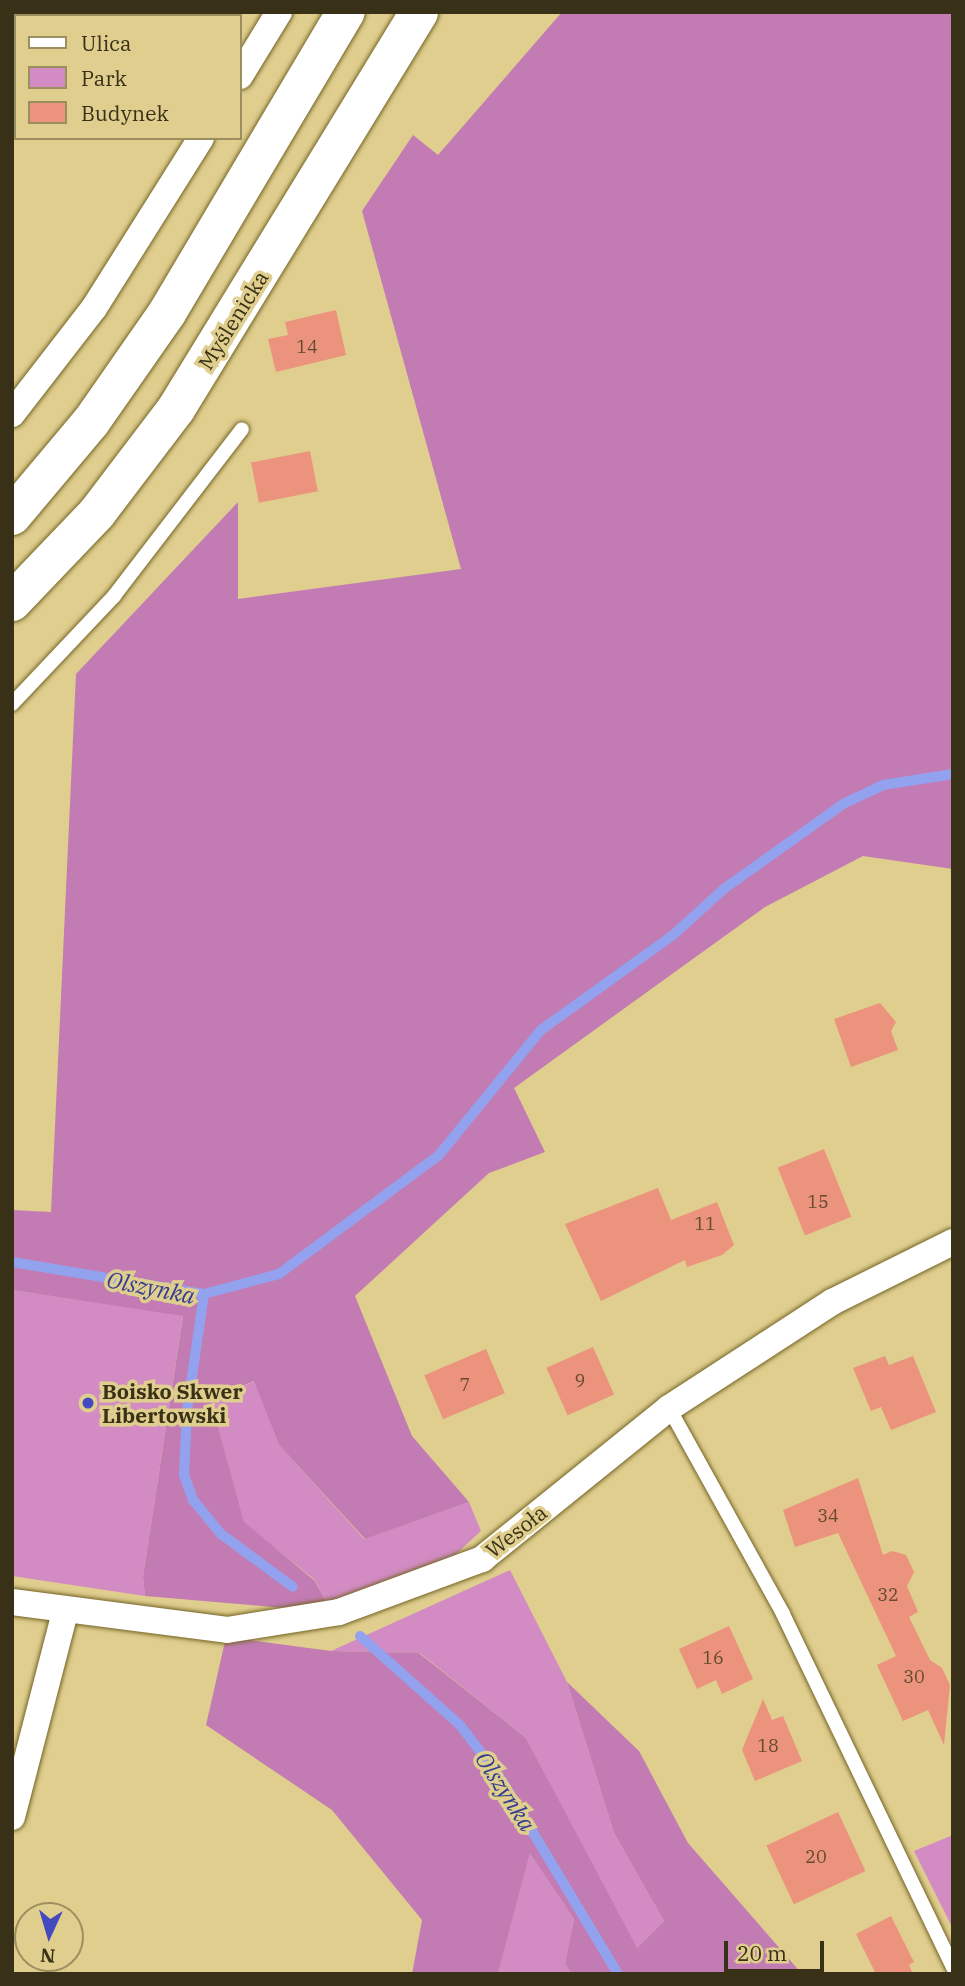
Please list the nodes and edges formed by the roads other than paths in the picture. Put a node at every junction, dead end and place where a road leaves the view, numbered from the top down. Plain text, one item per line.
1 (279, 12) edge
2 (346, 12) edge
3 (419, 12) edge
4 (242, 73) edge
5 (200, 140) edge
6 (12, 414) edge
7 (242, 429) dead end
8 (12, 516) edge
9 (12, 602) edge
10 (12, 704) edge
11 (953, 1242) edge
12 (668, 1408) junction
13 (12, 1602) edge
14 (65, 1612) junction
15 (12, 1817) edge
16 (953, 1968) edge

1 - 4 street
2 - 8 highway
3 - 9 highway, Myślenicka
5 - 6 street
7 - 10 lane
11 - 12 street, Wesoła
12 - 14 street, Wesoła
12 - 16 lane
13 - 14 street, Wesoła
14 - 15 street

